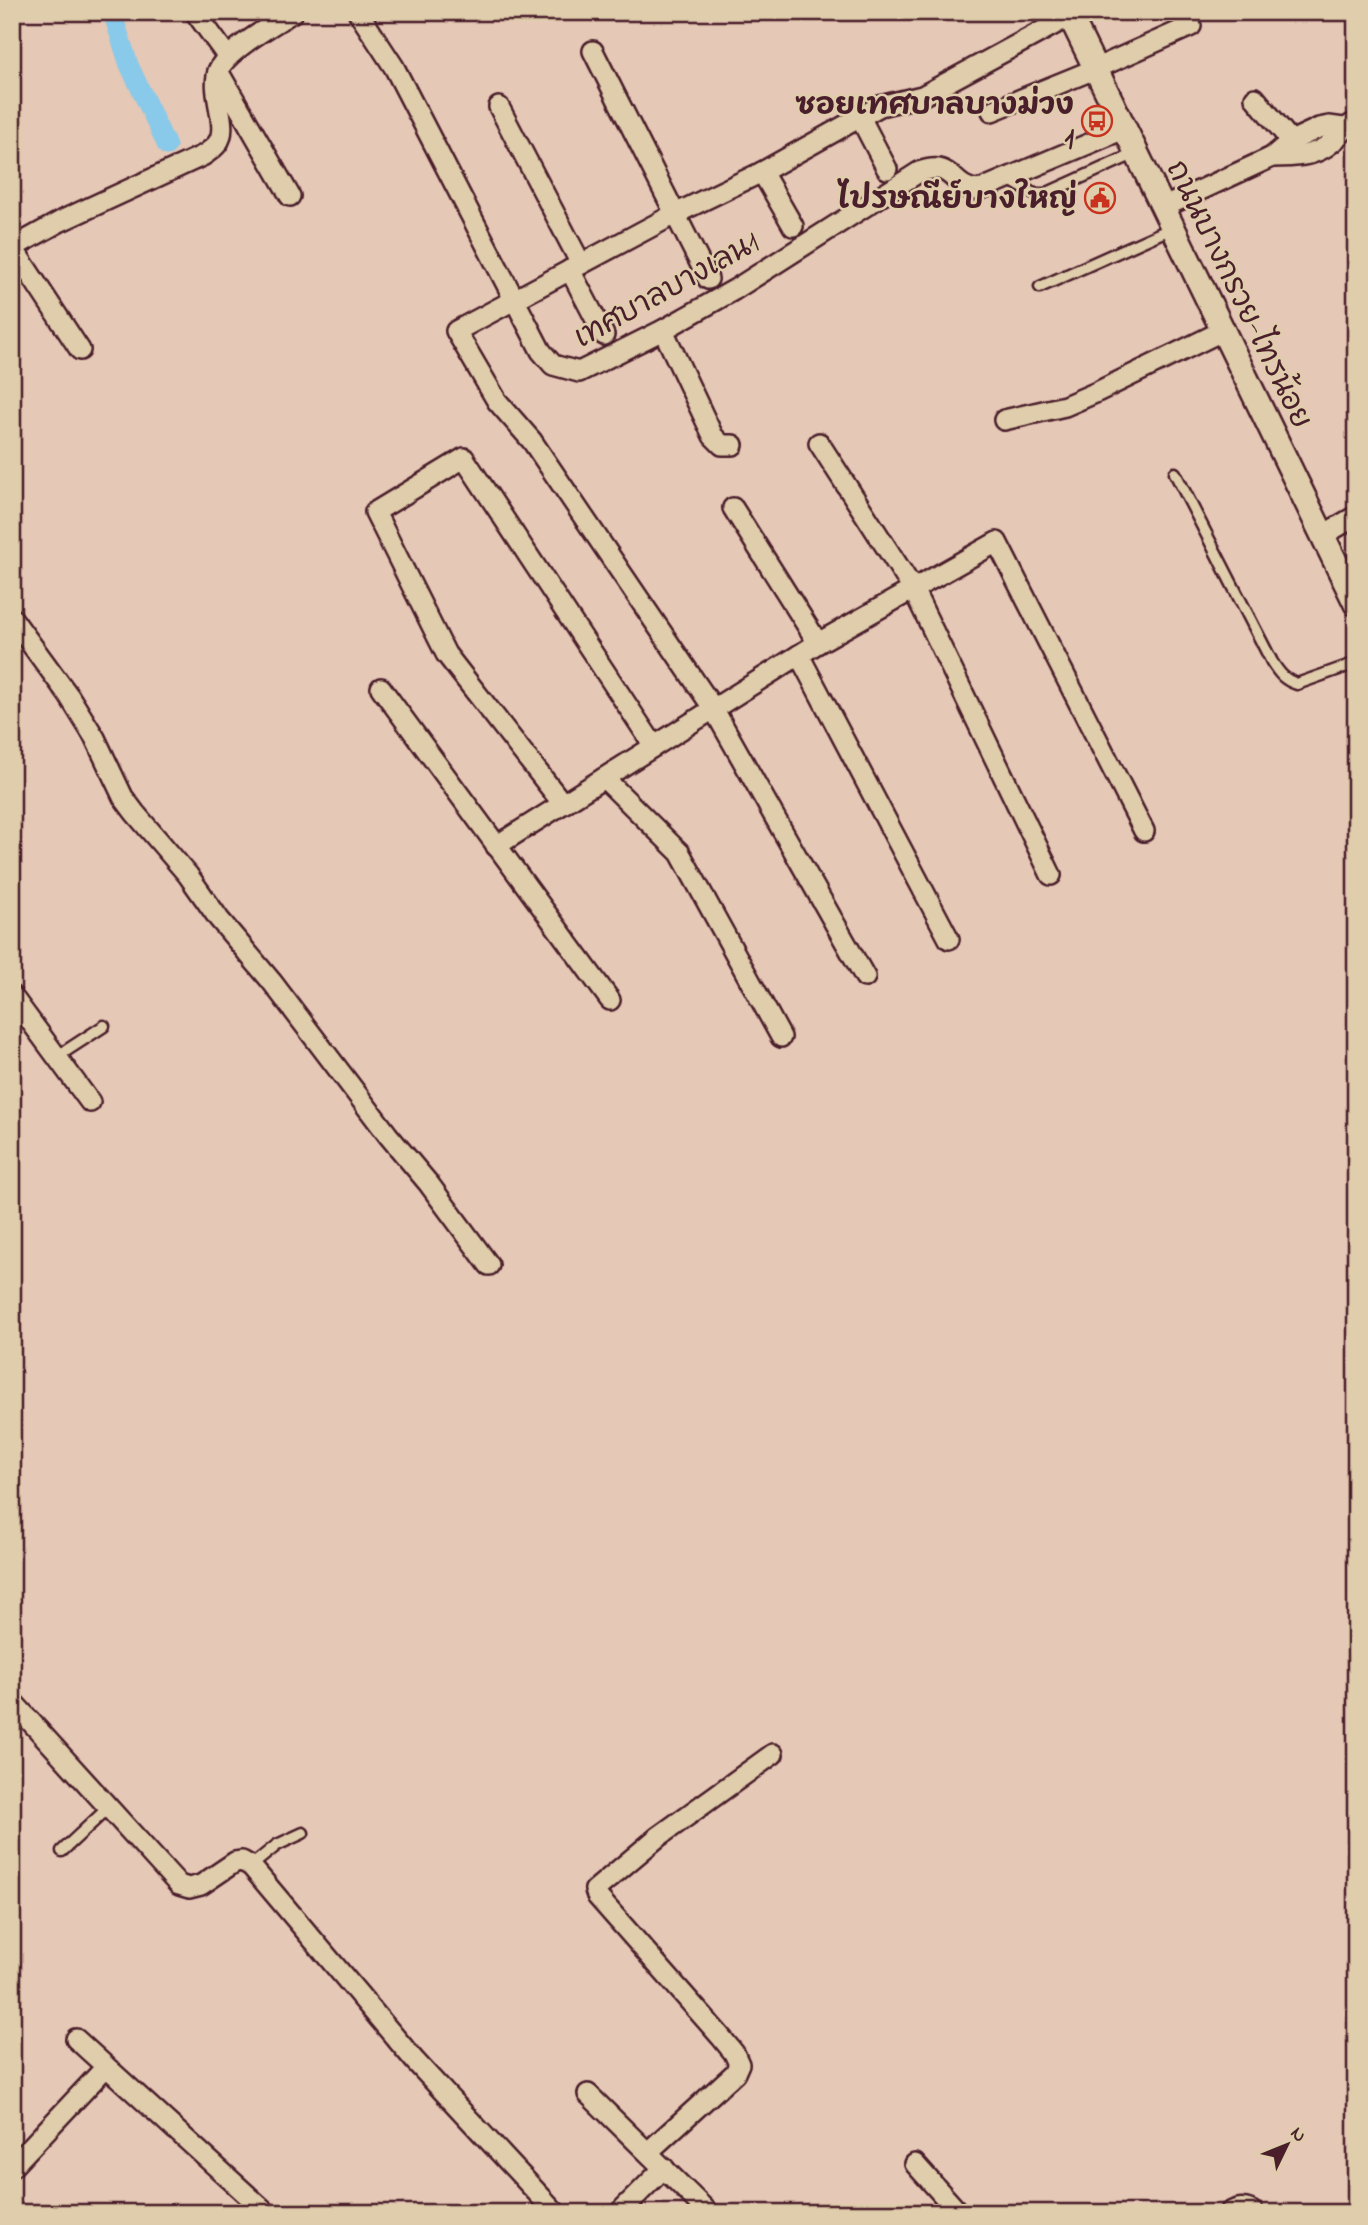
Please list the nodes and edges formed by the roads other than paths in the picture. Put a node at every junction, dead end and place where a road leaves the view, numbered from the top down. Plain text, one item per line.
1 (195, 12) edge
2 (293, 12) edge
3 (358, 12) edge
4 (1069, 14) edge
5 (1191, 26) dead end
6 (593, 51) dead end
7 (223, 64) junction
8 (1095, 69) junction
9 (1255, 98) dead end
10 (499, 107) dead end
11 (992, 111) dead end
12 (860, 117) junction
13 (1350, 125) edge
14 (1124, 129) junction
15 (1295, 149) junction
16 (1136, 153) junction
17 (887, 169) dead end
18 (762, 172) junction
19 (1008, 179) junction
20 (290, 196) dead end
21 (675, 214) junction
22 (1167, 218) junction
23 (793, 226) dead end
24 (14, 243) edge
25 (575, 267) junction
26 (708, 279) dead end
27 (1040, 287) dead end
28 (514, 299) junction
29 (663, 330) junction
30 (1222, 331) junction
31 (604, 335) dead end
32 (80, 350) dead end
33 (1004, 420) dead end
34 (819, 443) dead end
35 (733, 445) dead end
36 (1175, 473) dead end
37 (733, 508) dead end
38 (1356, 516) edge
39 (1323, 535) junction
40 (913, 589) junction
41 (1356, 604) edge
42 (12, 618) edge
43 (818, 643) junction
44 (799, 655) junction
45 (1356, 663) edge
46 (380, 688) dead end
47 (713, 708) junction
48 (654, 746) junction
49 (604, 778) junction
50 (563, 804) junction
51 (1144, 831) dead end
52 (496, 846) junction
53 (1051, 875) dead end
54 (949, 939) dead end
55 (865, 976) dead end
56 (12, 996) edge
57 (610, 1000) dead end
58 (104, 1026) dead end
59 (781, 1037) dead end
60 (58, 1056) junction
61 (90, 1102) dead end
62 (489, 1265) dead end
63 (12, 1701) edge
64 (773, 1754) dead end
65 (108, 1808) junction
66 (303, 1833) dead end
67 (62, 1851) dead end
68 (251, 1866) junction
69 (76, 2039) dead end
70 (106, 2067) junction
71 (589, 2094) dead end
72 (648, 2152) junction
73 (915, 2164) dead end
74 (12, 2167) edge
75 (664, 2168) junction
76 (267, 2213) edge
77 (556, 2213) edge
78 (619, 2213) edge
79 (709, 2213) edge
80 (959, 2213) edge
81 (1229, 2213) edge
82 (1254, 2213) edge

1 - 7 street
2 - 7 street
3 - 28 street, เทศบาลบางเลน1
4 - 8 street, ถนนบางกรวย-ไทรน้อย
4 - 12 street
5 - 8 street
6 - 21 street
7 - 20 street
7 - 24 street
8 - 11 street
8 - 14 street, ถนนบางกรวย-ไทรน้อย
9 - 15 street
10 - 25 street
12 - 17 street
12 - 18 street
13 - 15 street
14 - 16 street, ถนนบางกรวย-ไทรน้อย
14 - 19 street, เทศบาลบางเลน1
15 - 22 street
16 - 19 lane
16 - 22 street, ถนนบางกรวย-ไทรน้อย
18 - 21 street
18 - 23 street
19 - 29 street, เทศบาลบางเลน1
21 - 25 street
21 - 26 street
22 - 27 lane
22 - 30 street, ถนนบางกรวย-ไทรน้อย
24 - 32 street
25 - 28 street
25 - 31 street
28 - 29 street, เทศบาลบางเลน1
28 - 47 street
29 - 35 street
30 - 33 street
30 - 39 street, ถนนบางกรวย-ไทรน้อย
34 - 40 street
36 - 45 lane
37 - 43 street
38 - 39 street
39 - 41 street, ถนนบางกรวย-ไทรน้อย
40 - 43 street
40 - 51 street
40 - 53 street
42 - 62 street
43 - 44 street
44 - 47 street
44 - 54 street
46 - 52 street
47 - 48 street
47 - 55 street
48 - 49 street
48 - 50 street
49 - 50 street
49 - 59 street
50 - 52 street
52 - 57 street
56 - 60 street
58 - 60 lane
60 - 61 street
63 - 65 street
64 - 72 street
65 - 67 lane
65 - 68 street
66 - 68 lane
68 - 77 street
69 - 70 street
70 - 74 street
70 - 76 street
71 - 72 street
72 - 75 street
73 - 80 street
75 - 78 street
75 - 79 street
81 - 82 street

